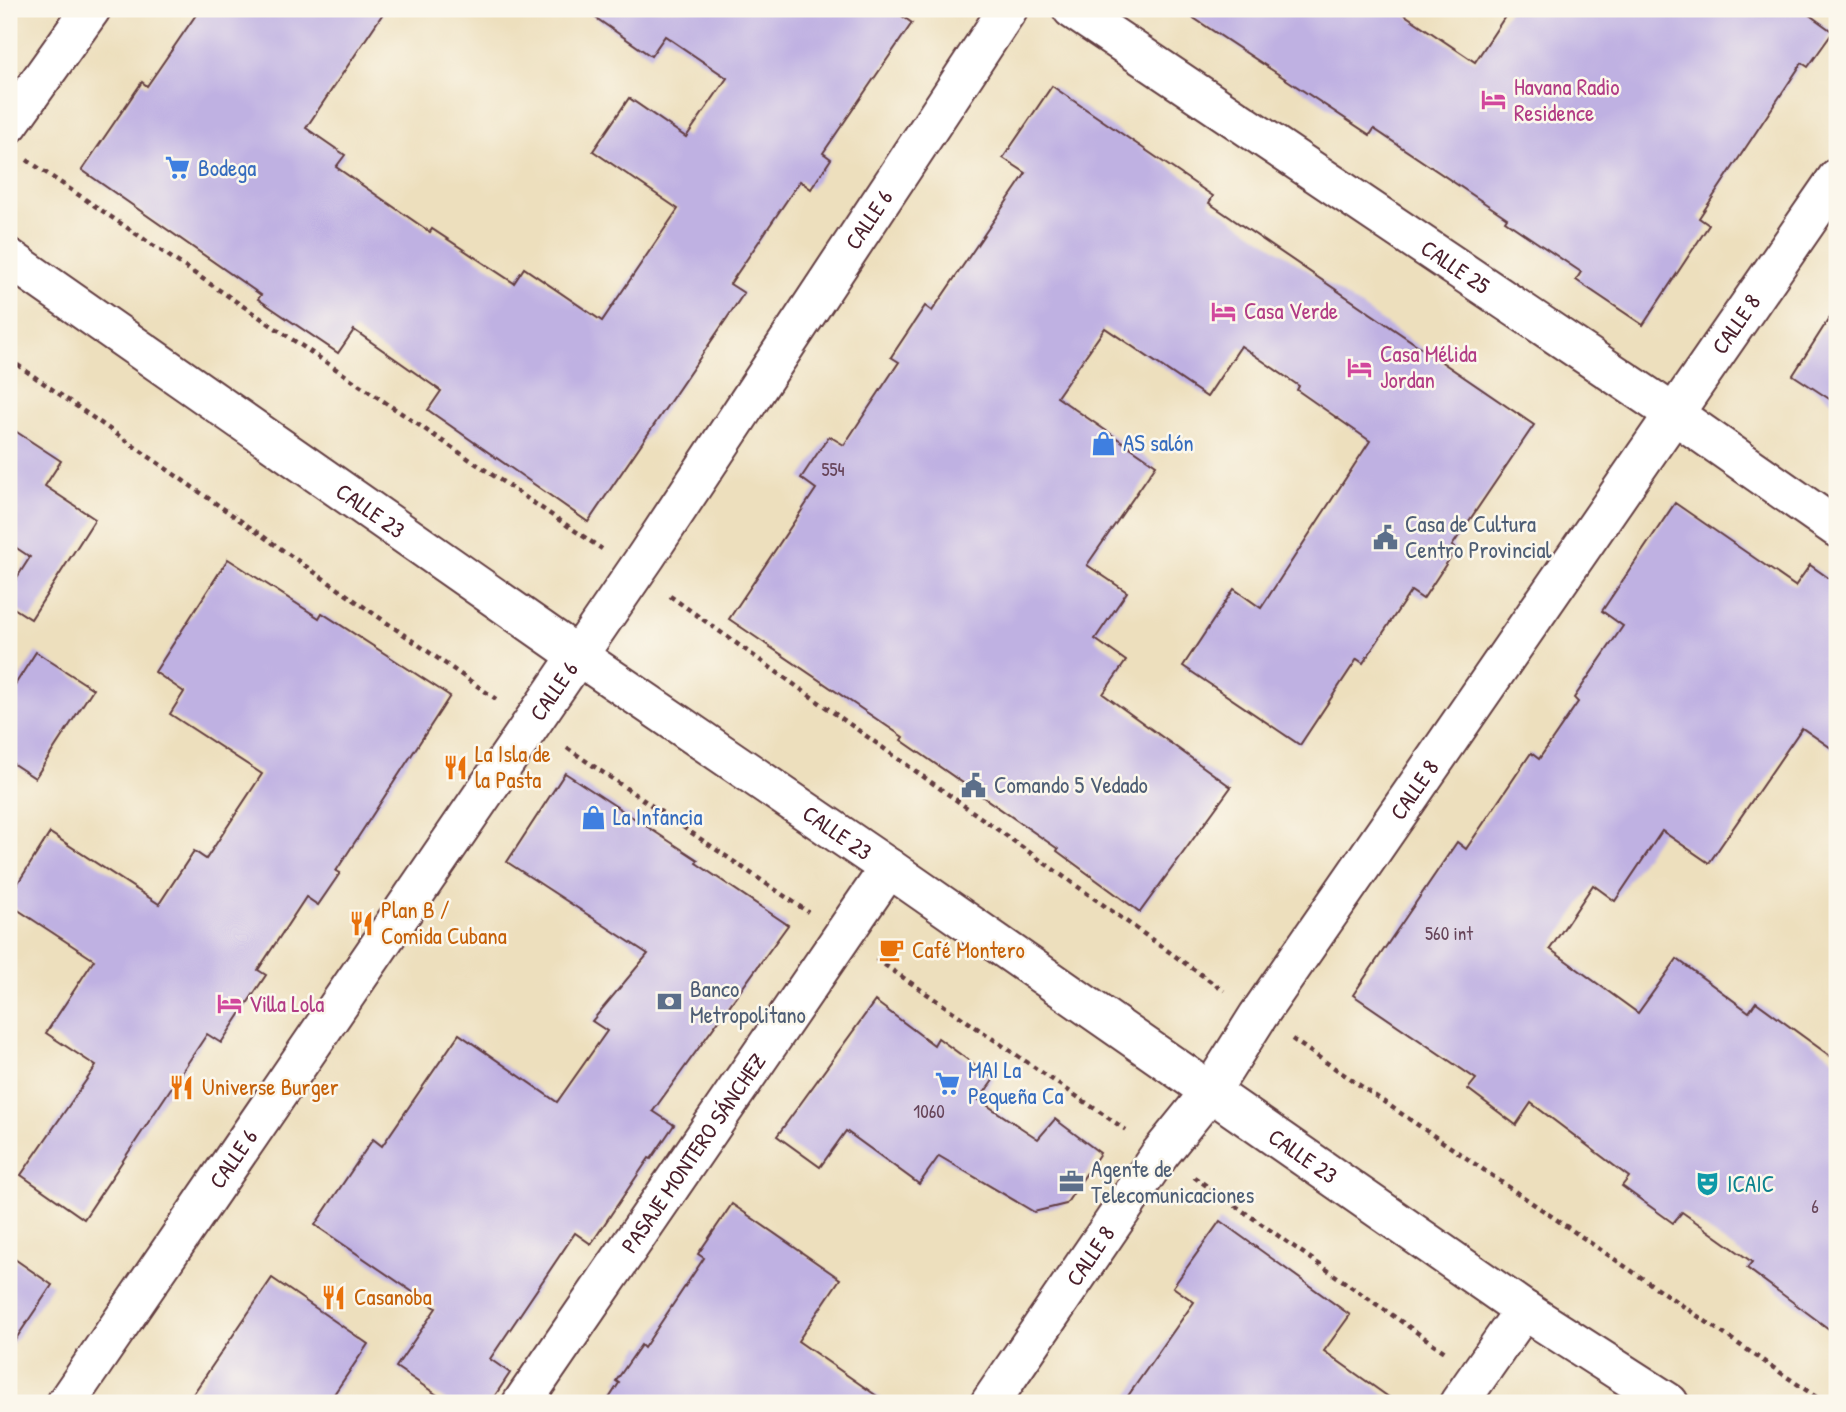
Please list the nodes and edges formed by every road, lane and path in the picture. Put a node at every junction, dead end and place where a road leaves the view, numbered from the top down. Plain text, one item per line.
1 (91, 9) edge
2 (1008, 9) edge
3 (1072, 9) edge
4 (14, 140) edge
5 (1837, 178) edge
6 (9, 258) edge
7 (9, 359) edge
8 (1674, 414) junction
9 (1837, 528) edge
10 (635, 572) junction
11 (578, 655) junction
12 (531, 723) junction
13 (889, 868) junction
14 (842, 935) junction
15 (1258, 1016) junction
16 (1210, 1092) junction
17 (1160, 1154) junction
18 (1524, 1310) junction
19 (1469, 1389) edge
20 (66, 1403) edge
21 (522, 1403) edge
22 (990, 1403) edge
23 (1669, 1403) edge
24 (1825, 1403) edge

1 - 4 street
2 - 10 street, CALLE 6
3 - 8 street, CALLE 25
4 - 10 path
5 - 8 street, CALLE 8
6 - 11 street, CALLE 23
7 - 12 path
8 - 9 street, CALLE 25
8 - 15 street, CALLE 8
10 - 11 street, CALLE 6
10 - 15 path
11 - 12 street, CALLE 6
11 - 13 street, CALLE 23
12 - 14 path
12 - 20 street, CALLE 6
13 - 14 street, PASAJE MONTERO SÁNCHEZ
13 - 16 street, CALLE 23
14 - 17 path
14 - 21 street, PASAJE MONTERO SÁNCHEZ
15 - 16 street, CALLE 8
15 - 24 path
16 - 17 street, CALLE 8
16 - 18 street, CALLE 23
17 - 19 path
17 - 22 street, CALLE 8
18 - 19 street
18 - 23 street, CALLE 23

